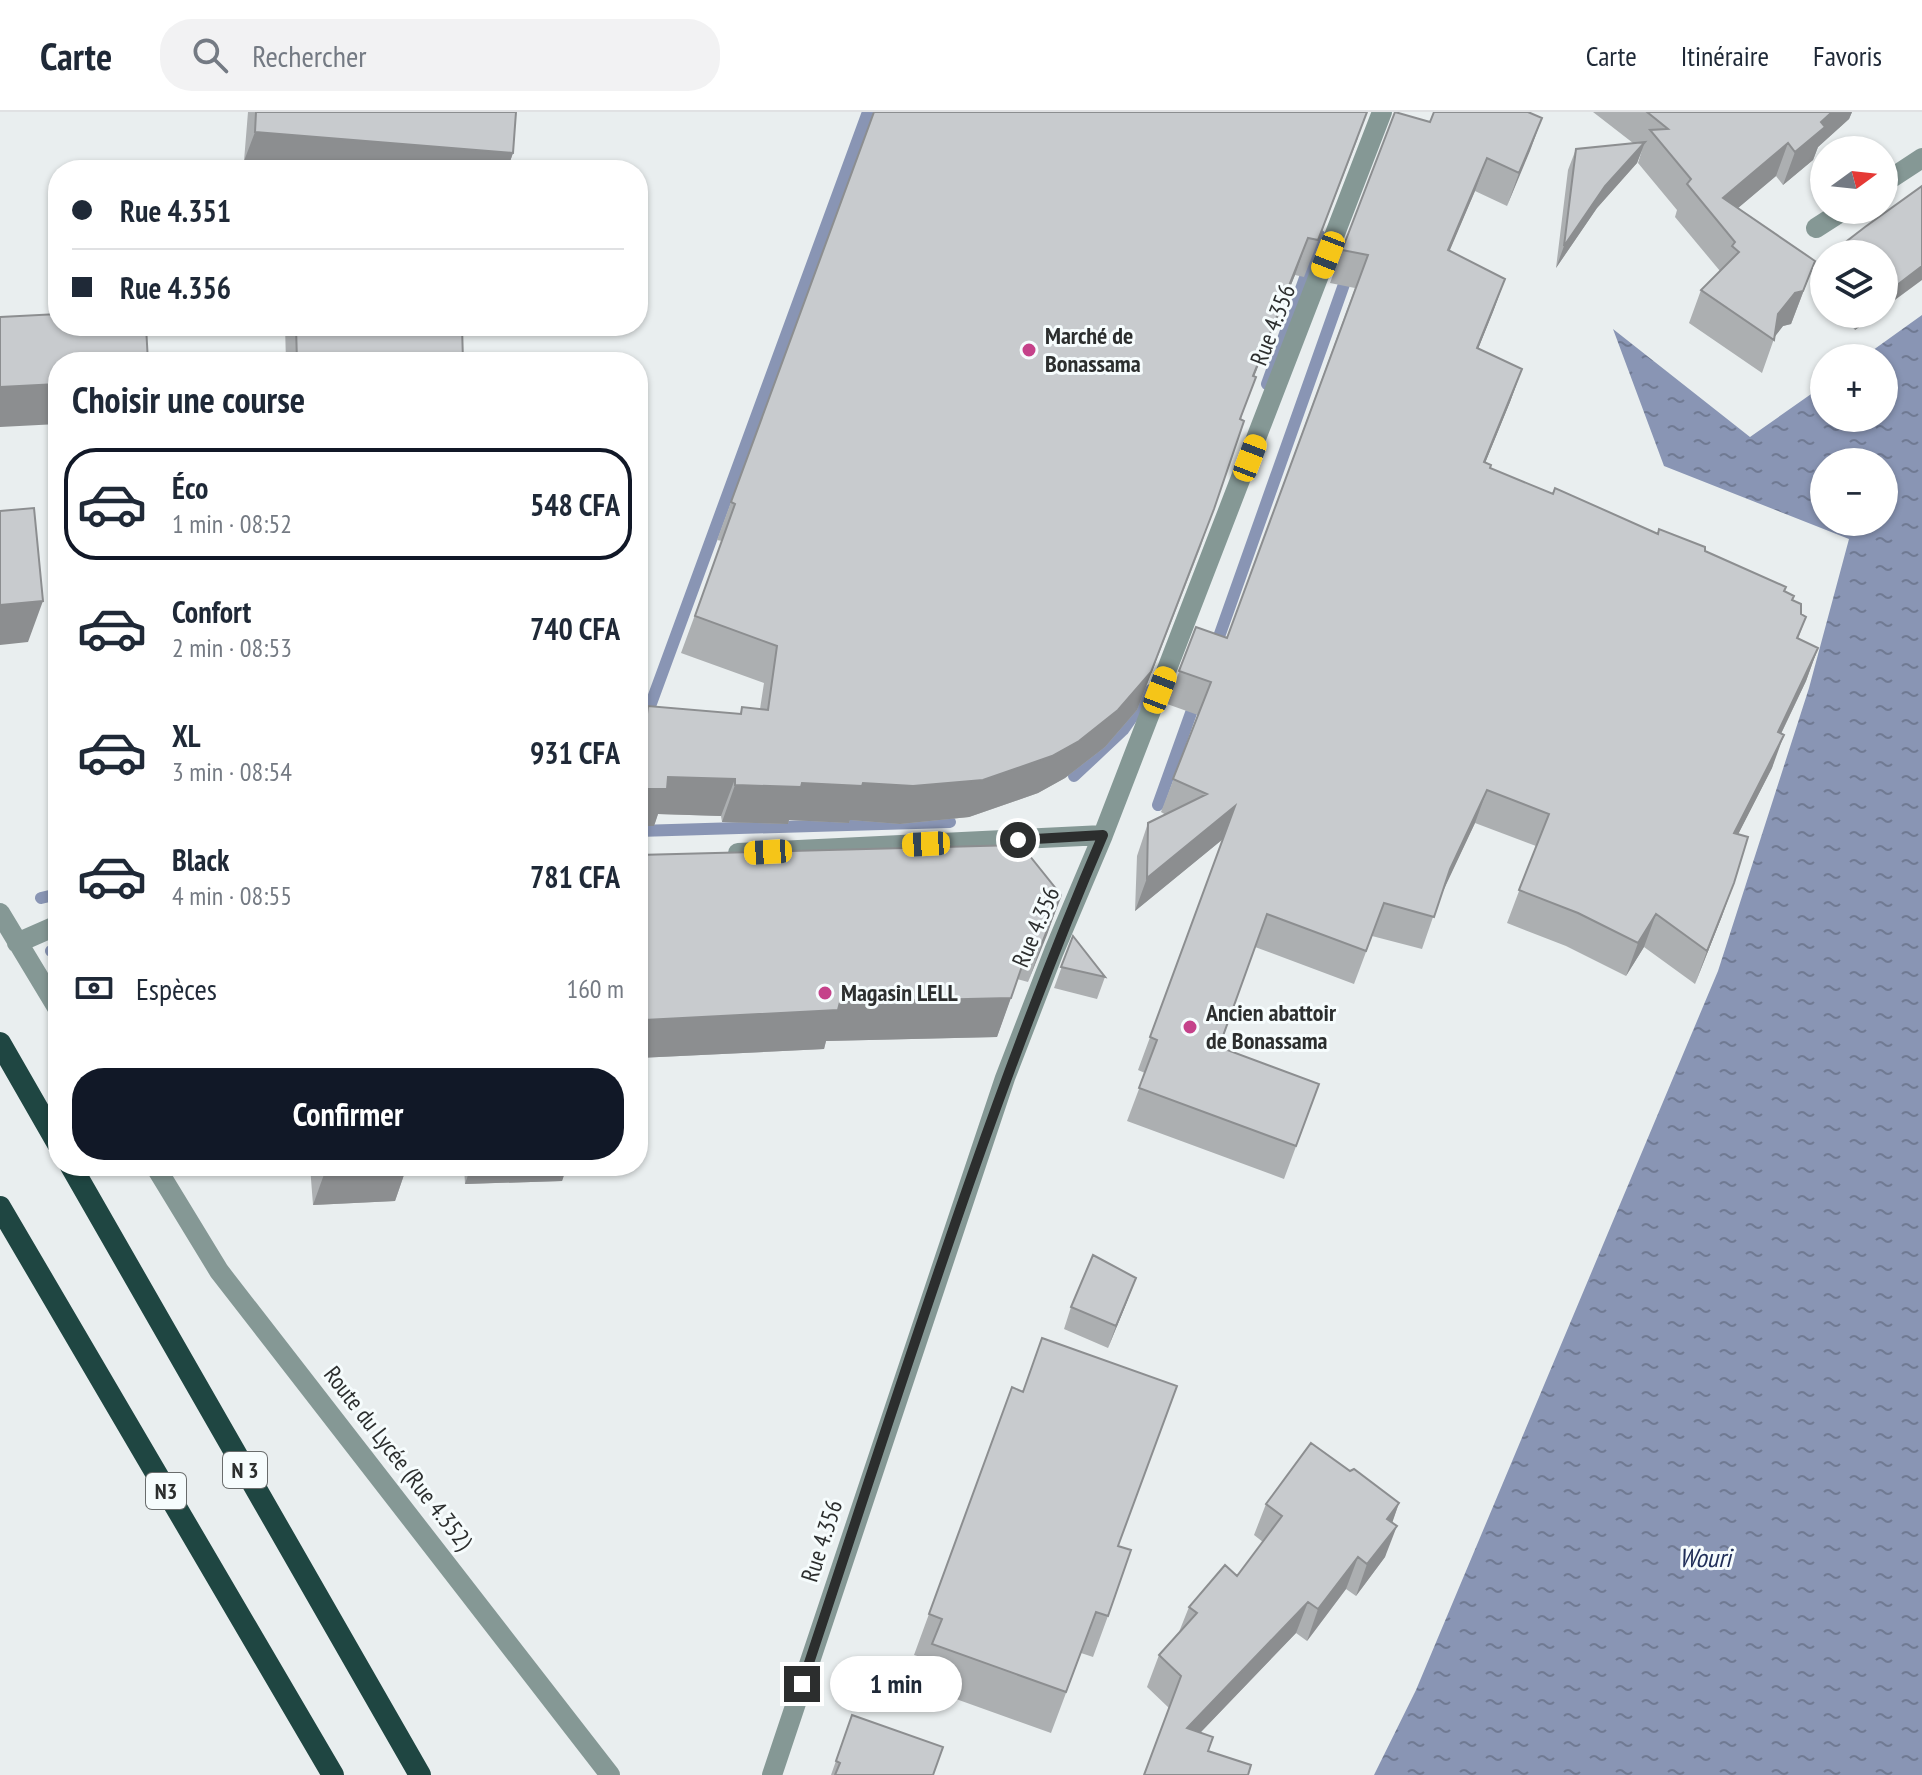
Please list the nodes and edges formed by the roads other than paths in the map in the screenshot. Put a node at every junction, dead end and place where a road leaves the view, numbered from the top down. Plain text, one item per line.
1 (1382, 112) edge
2 (1922, 158) edge
3 (1898, 174) edge
4 (1822, 224) edge
5 (1816, 228) dead end
6 (1103, 835) junction
7 (721, 854) edge
8 (0, 913) edge
9 (48, 929) edge
10 (17, 943) junction
11 (48, 993) edge
12 (0, 1043) edge
13 (48, 1127) edge
14 (77, 1176) edge
15 (161, 1176) edge
16 (0, 1207) edge
17 (333, 1775) edge
18 (420, 1775) edge
19 (610, 1775) edge
20 (772, 1775) edge

1 - 6 street, Rue 4.356
2 - 3 street
4 - 5 street
6 - 7 street
6 - 20 street, Rue 4.356
8 - 10 street
9 - 10 street
10 - 11 street
12 - 13 highway
14 - 18 highway, N 3
15 - 19 street, Route du Lycée (Rue 4.352)
16 - 17 highway, N3

